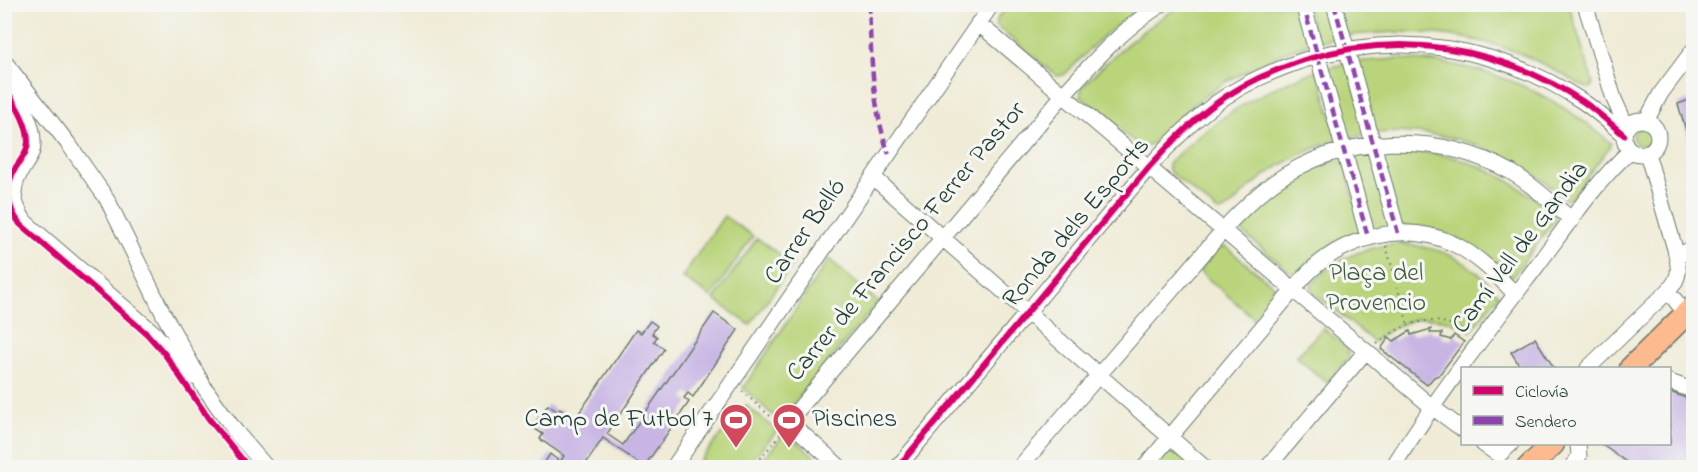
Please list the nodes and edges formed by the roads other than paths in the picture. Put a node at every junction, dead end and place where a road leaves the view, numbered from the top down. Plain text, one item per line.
1 (992, 4) edge
2 (1161, 4) edge
3 (1303, 4) edge
4 (1334, 4) edge
5 (1585, 4) edge
6 (978, 23) junction
7 (1694, 49) edge
8 (1347, 50) junction
9 (1318, 56) junction
10 (5, 62) edge
11 (1609, 83) junction
12 (1063, 95) junction
13 (1582, 101) junction
14 (1646, 121) junction
15 (1626, 132) junction
16 (1374, 145) junction
17 (1345, 150) junction
18 (1631, 150) junction
19 (1647, 153) junction
20 (1149, 167) junction
21 (20, 172) junction
22 (873, 177) junction
23 (4, 181) edge
24 (11, 207) edge
25 (1572, 220) junction
26 (1223, 229) junction
27 (1383, 235) junction
28 (942, 238) junction
29 (1694, 247) edge
30 (1678, 265) junction
31 (1294, 289) junction
32 (1668, 291) junction
33 (1515, 294) junction
34 (1690, 310) edge
35 (1027, 312) junction
36 (1367, 352) junction
37 (1638, 366) edge
38 (1590, 367) edge
39 (1098, 375) junction
40 (1671, 382) edge
41 (204, 387) junction
42 (1694, 391) edge
43 (1432, 407) junction
44 (1461, 428) edge
45 (1170, 436) junction
46 (1484, 445) edge
47 (1510, 445) edge
48 (1552, 445) edge
49 (1578, 445) edge
50 (1498, 461) edge
51 (267, 468) edge
52 (673, 468) edge
53 (841, 468) edge
54 (897, 468) edge
55 (1019, 468) edge
56 (1144, 468) edge
57 (1205, 468) edge
58 (1267, 468) edge
59 (1392, 468) edge
60 (1528, 468) edge
61 (1572, 468) edge

1 - 6 street, Carrer Belló
2 - 12 street, Carrer de Francisco Ferrer Pastor
3 - 9 street
4 - 8 street
5 - 11 street
6 - 12 street
6 - 22 street, Carrer Belló
7 - 14 street
8 - 9 street, Ronda dels Esports
8 - 13 street, Ronda dels Esports
8 - 16 street
9 - 17 street
9 - 20 street, Ronda dels Esports
10 - 21 street
10 - 41 street
11 - 13 street
11 - 15 street
12 - 20 street
12 - 28 street, Carrer de Francisco Ferrer Pastor
13 - 15 street, Ronda dels Esports
14 - 15 street
14 - 19 street
15 - 18 street
16 - 17 street
16 - 25 street
16 - 27 street
17 - 26 street
17 - 27 street
18 - 19 street
18 - 25 street, Camí Vell de Gandia
19 - 30 street
20 - 26 street
20 - 35 street, Ronda dels Esports
21 - 23 street
21 - 24 street
22 - 28 street
22 - 52 street, Carrer Belló
24 - 41 street
25 - 33 street, Camí Vell de Gandia
26 - 31 street
26 - 39 street
27 - 31 street
27 - 33 street
28 - 35 street
28 - 53 street, Carrer de Francisco Ferrer Pastor
29 - 30 street
30 - 32 street
31 - 36 street
31 - 45 street
32 - 34 street
32 - 38 street
33 - 43 street, Camí Vell de Gandia
34 - 37 highway
35 - 39 street
35 - 54 street, Ronda dels Esports
36 - 43 street
36 - 58 street
39 - 45 street
39 - 55 street
40 - 42 street
41 - 51 street
43 - 44 street
43 - 59 street, Camí Vell de Gandia
45 - 56 street
45 - 57 street
46 - 50 street
47 - 50 street
48 - 60 highway
49 - 61 street

